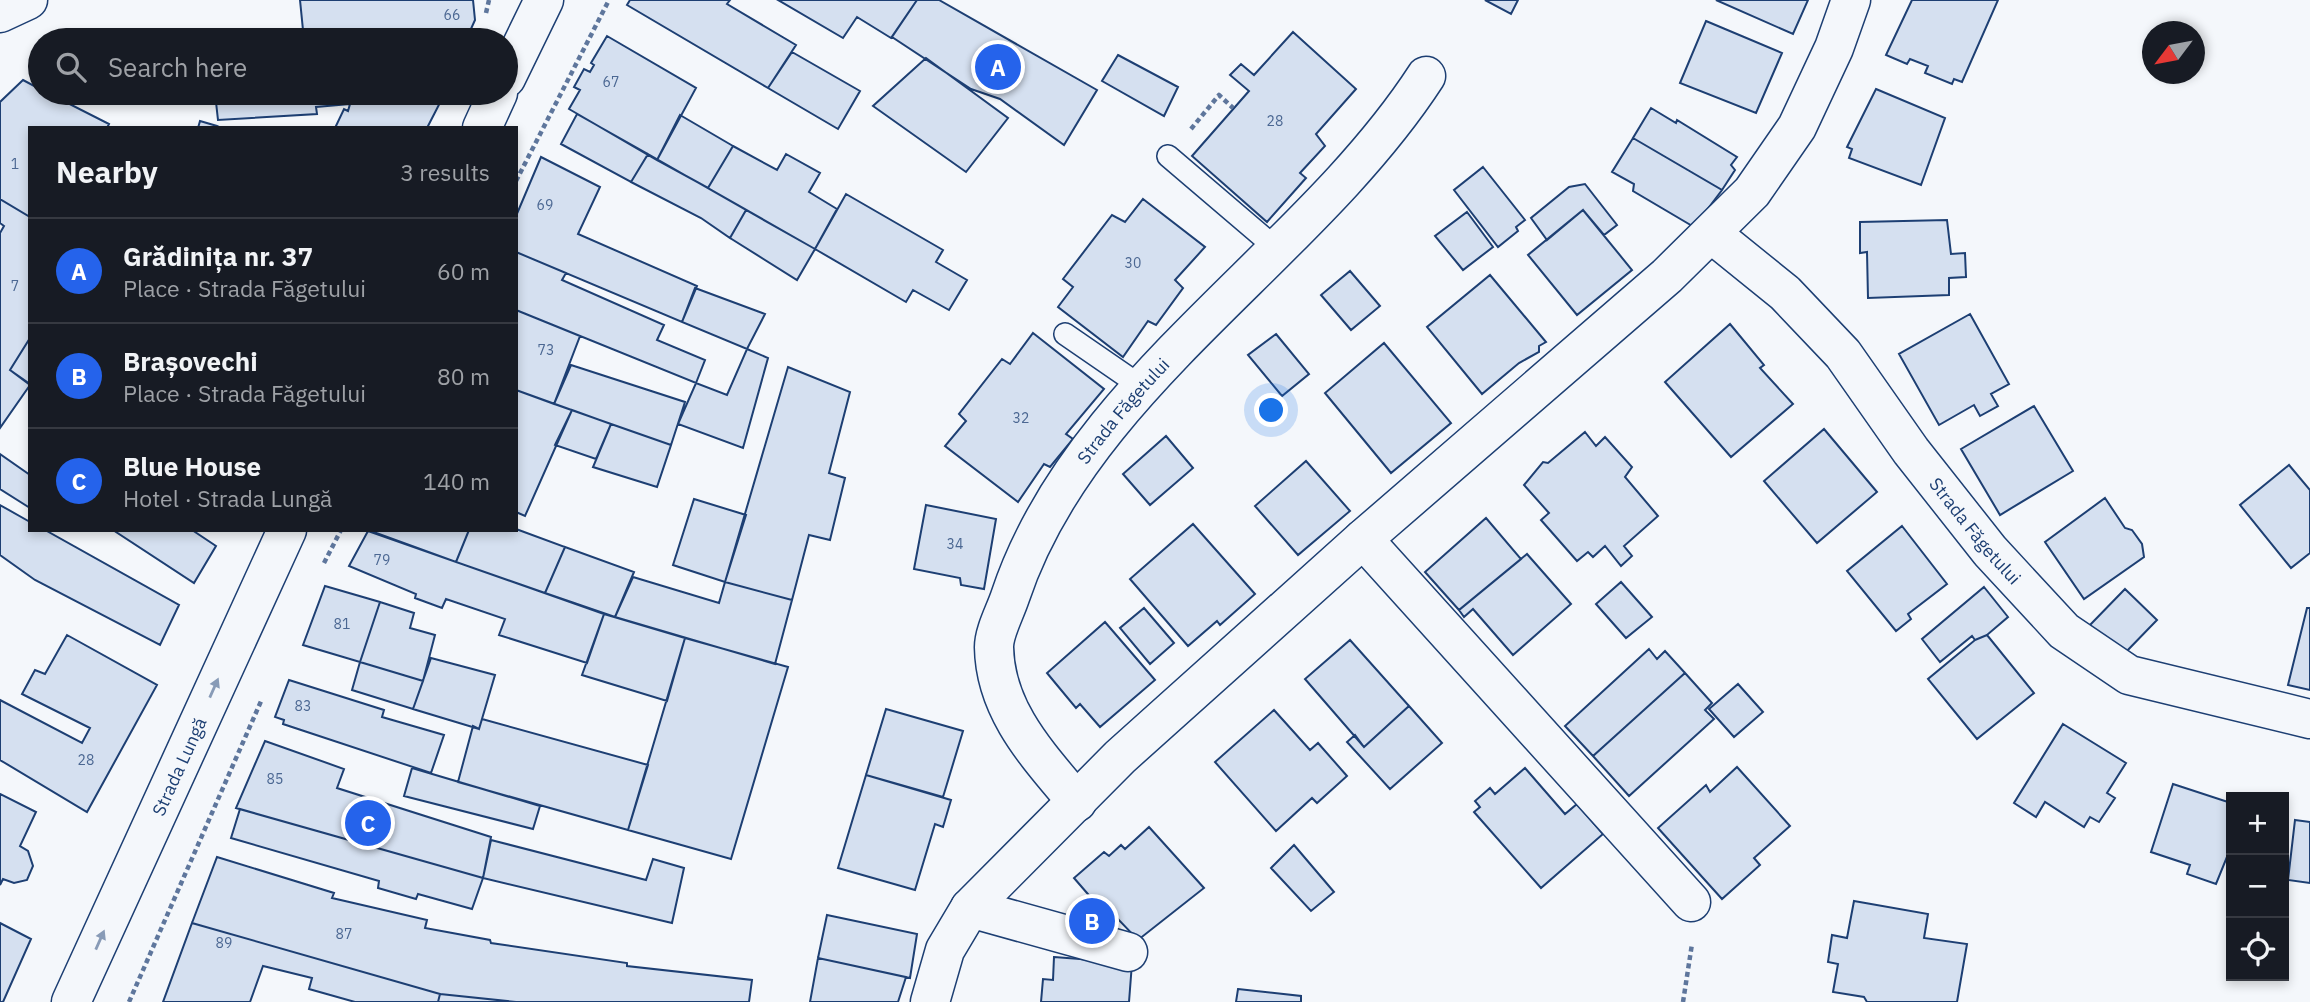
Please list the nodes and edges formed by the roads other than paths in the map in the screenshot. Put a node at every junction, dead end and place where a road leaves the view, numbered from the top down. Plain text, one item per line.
1 (29, 0) edge
2 (544, 0) edge
3 (1851, 0) edge
4 (0, 13) edge
5 (518, 53) edge
6 (1426, 76) dead end
7 (493, 105) edge
8 (483, 126) edge
9 (1168, 156) road end
10 (1712, 234) junction
11 (1277, 249) junction
12 (1065, 334) dead end
13 (1142, 387) junction
14 (286, 532) edge
15 (1363, 539) junction
16 (2310, 719) edge
17 (1077, 802) junction
18 (1691, 902) road end
19 (970, 908) junction
20 (1129, 952) dead end
21 (71, 1002) edge
22 (930, 1002) edge

1 - 4 street
2 - 5 street
3 - 10 street
6 - 11 street, Strada Făgetului
7 - 8 street
9 - 11 lane
10 - 15 street
10 - 16 street, Strada Făgetului
11 - 13 street, Strada Făgetului
12 - 13 lane
13 - 17 street, Strada Făgetului
21 -> 14 street, Strada Lungă
15 - 17 street
15 - 18 street
17 - 19 street
19 - 20 street
19 - 22 street

